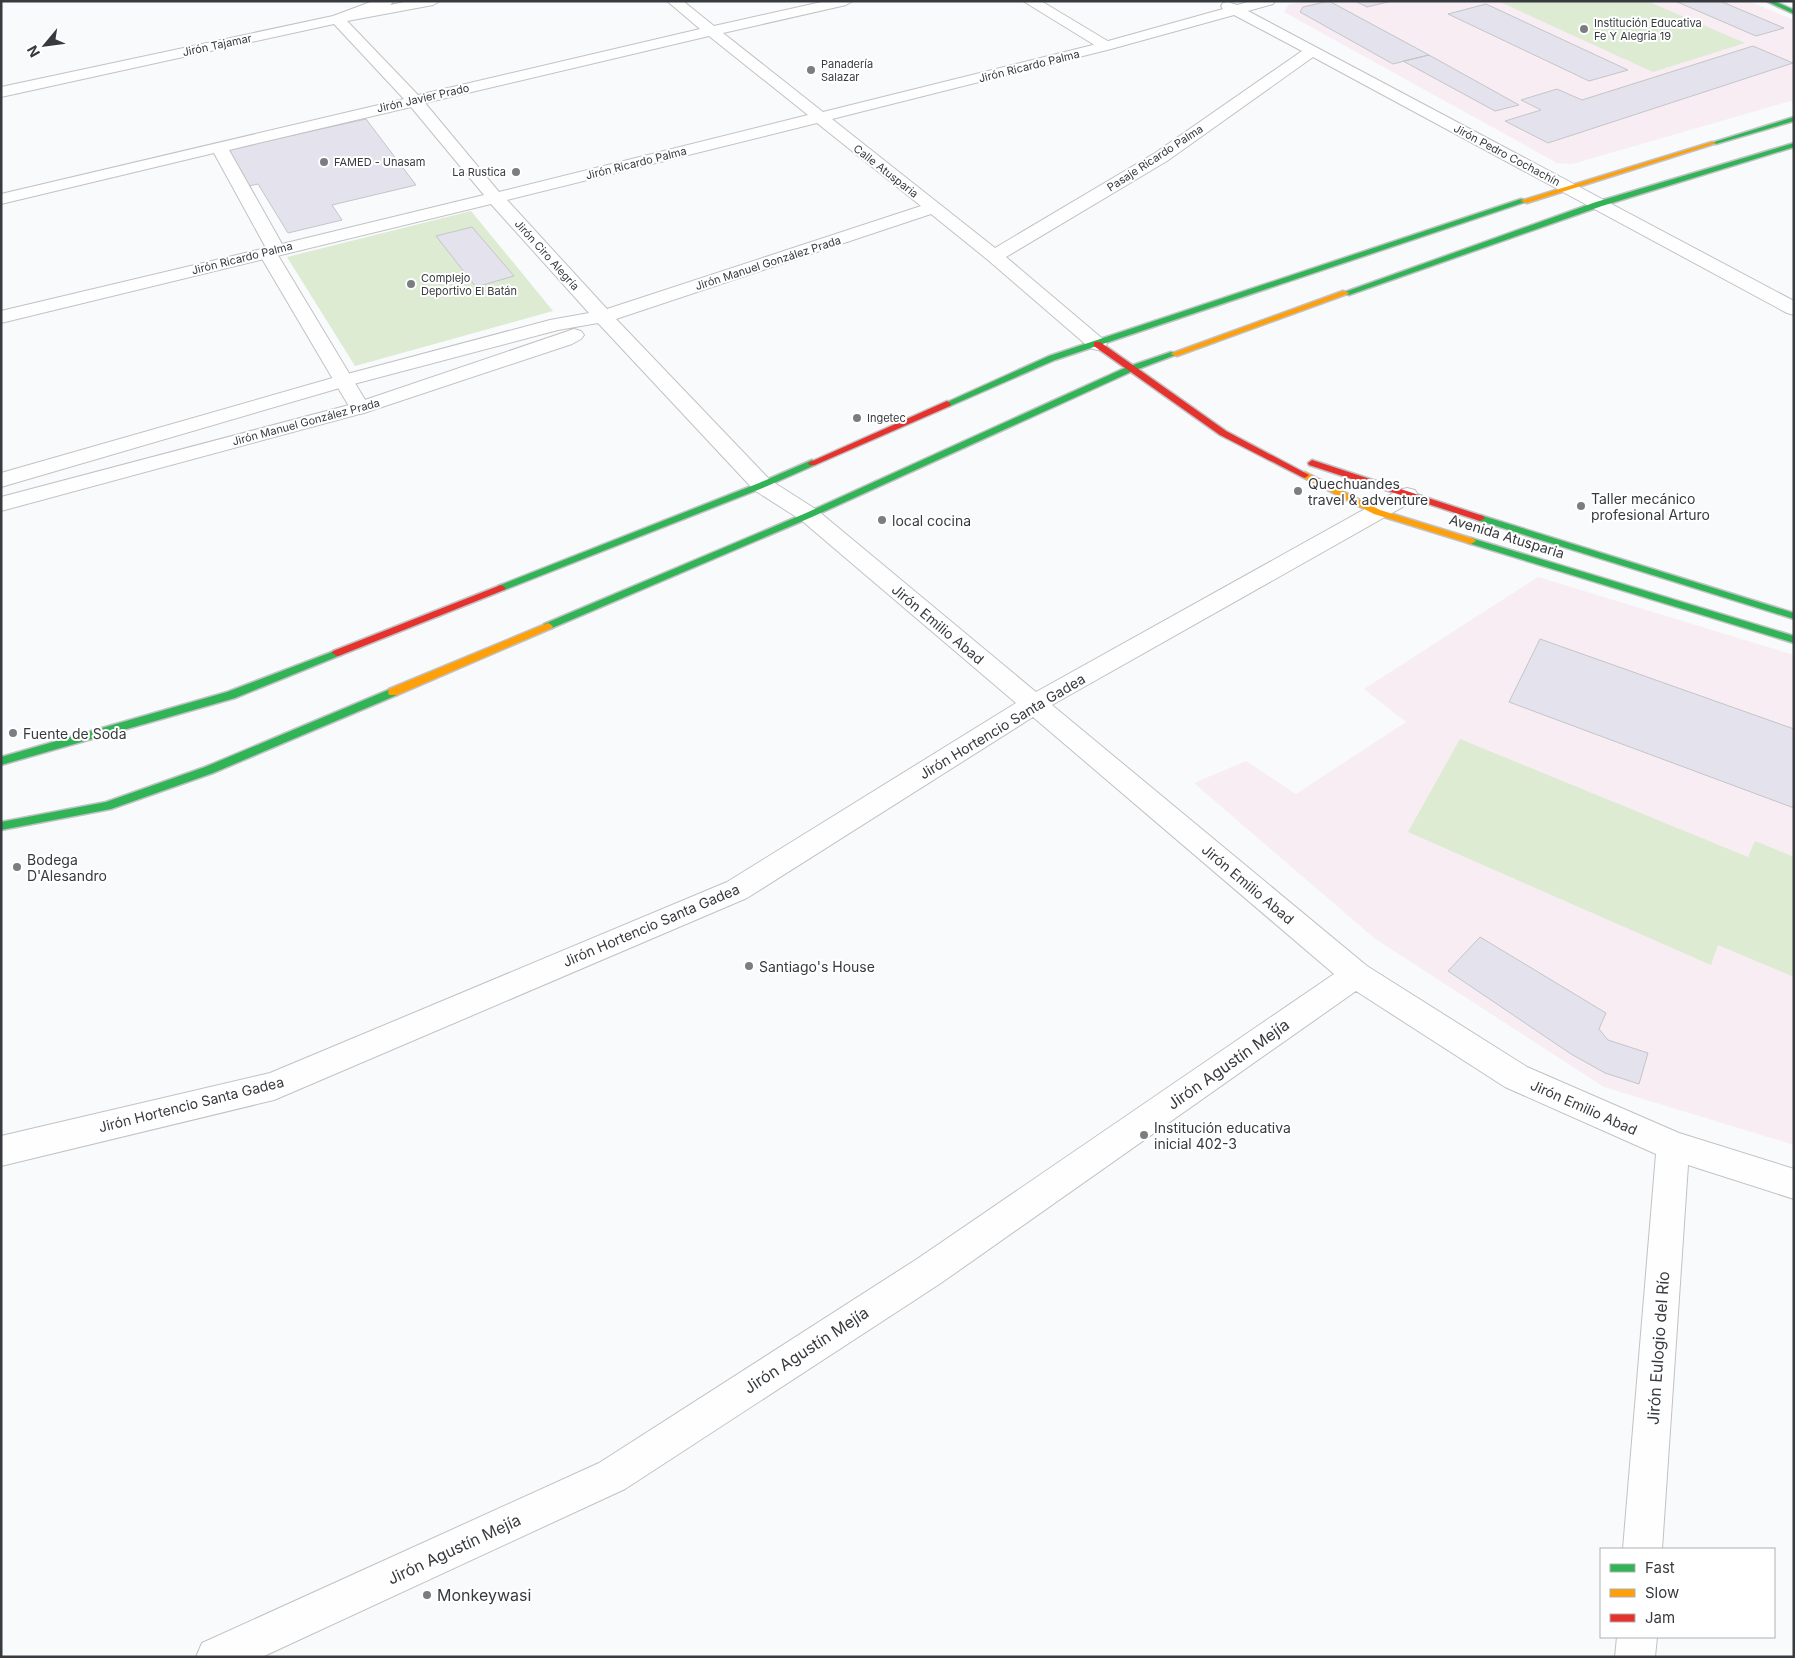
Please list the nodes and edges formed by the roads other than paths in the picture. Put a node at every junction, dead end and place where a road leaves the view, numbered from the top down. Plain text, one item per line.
1 (387, 1) edge
2 (433, 1) edge
3 (674, 1) edge
4 (846, 1) edge
5 (1030, 1) edge
6 (1220, 1) edge
7 (1268, 1) edge
8 (1769, 1) edge
9 (1236, 10) junction
10 (1794, 12) edge
11 (338, 19) junction
12 (711, 31) junction
13 (1106, 46) junction
14 (1312, 50) junction
15 (1, 92) edge
16 (414, 100) junction
17 (818, 118) junction
18 (1794, 119) edge
19 (1794, 145) edge
20 (219, 147) junction
21 (1566, 187) junction
22 (1, 198) edge
23 (495, 198) junction
24 (1599, 204) junction
25 (934, 208) junction
26 (272, 250) junction
27 (994, 256) junction
28 (1794, 309) edge
29 (1, 317) edge
30 (603, 317) junction
31 (1097, 344) junction
32 (1130, 369) junction
33 (343, 380) junction
34 (360, 408) junction
35 (1223, 433) junction
36 (1, 480) edge
37 (762, 485) junction
38 (1406, 495) junction
39 (1, 504) edge
40 (1377, 512) junction
41 (809, 515) junction
42 (1794, 616) edge
43 (1794, 640) edge
44 (1033, 704) junction
45 (1, 761) edge
46 (1, 826) edge
47 (1356, 975) junction
48 (1672, 1146) junction
49 (1, 1151) edge
50 (1794, 1184) edge
51 (1643, 1548) edge
52 (1637, 1638) edge
53 (216, 1657) edge
54 (1635, 1657) edge

1 - 11 street
2 - 11 street, Jirón Tajamar
3 - 12 street, Calle Atusparia
4 - 12 street, Jirón Javier Prado
5 - 13 street
6 - 9 street, Jirón Pedro Cochachín
7 - 9 street, Jirón Ricardo Palma
8 - 10 main road
9 - 13 street, Jirón Ricardo Palma
9 - 14 street, Jirón Pedro Cochachín
11 - 15 street, Jirón Tajamar
11 - 16 street, Jirón Ciro Alegría
12 - 16 street, Jirón Javier Prado
12 - 17 street, Calle Atusparia
13 - 17 street, Jirón Ricardo Palma
14 - 21 street, Jirón Pedro Cochachín
14 - 27 street, Pasaje Ricardo Palma
16 - 20 street, Jirón Javier Prado
16 - 23 street, Jirón Ciro Alegría
17 - 23 street, Jirón Ricardo Palma
17 - 25 street, Calle Atusparia
18 - 21 main road
19 - 24 main road
20 - 22 street, Jirón Javier Prado
20 - 26 street
21 - 24 street, Jirón Pedro Cochachín
21 - 31 main road
23 - 26 street, Jirón Ricardo Palma
23 - 30 street, Jirón Ciro Alegría
24 - 28 street, Jirón Pedro Cochachín
24 - 32 main road
25 - 27 street, Calle Atusparia
25 - 30 street, Jirón Manuel González Prada
26 - 29 street, Jirón Ricardo Palma
26 - 33 street
27 - 31 street, Calle Atusparia
30 - 33 street, Jirón Manuel González Prada
30 - 34 street, Jirón Manuel González Prada
30 - 37 street, Jirón Ciro Alegría
31 - 32 main road, Avenida Atusparia
31 - 37 main road
32 - 35 main road, Avenida Atusparia
32 - 41 main road
33 - 34 street
33 - 36 street, Jirón Manuel González Prada
34 - 39 street, Jirón Manuel González Prada
35 - 38 main road, Avenida Atusparia
35 - 40 main road, Avenida Atusparia
37 - 41 street, Jirón Emilio Abad
37 - 45 main road
38 - 40 street, Jirón Hortencio Santa Gadea
38 - 42 main road, Avenida Atusparia
40 - 43 main road, Avenida Atusparia
40 - 44 street, Jirón Hortencio Santa Gadea
41 - 44 street, Jirón Emilio Abad
41 - 46 main road
44 - 47 street, Jirón Emilio Abad
44 - 49 street, Jirón Hortencio Santa Gadea
47 - 48 street, Jirón Emilio Abad
47 - 53 street, Jirón Agustín Mejía
48 - 50 street, Jirón Emilio Abad
48 - 51 street, Jirón Eulogio del Río
52 - 54 street

